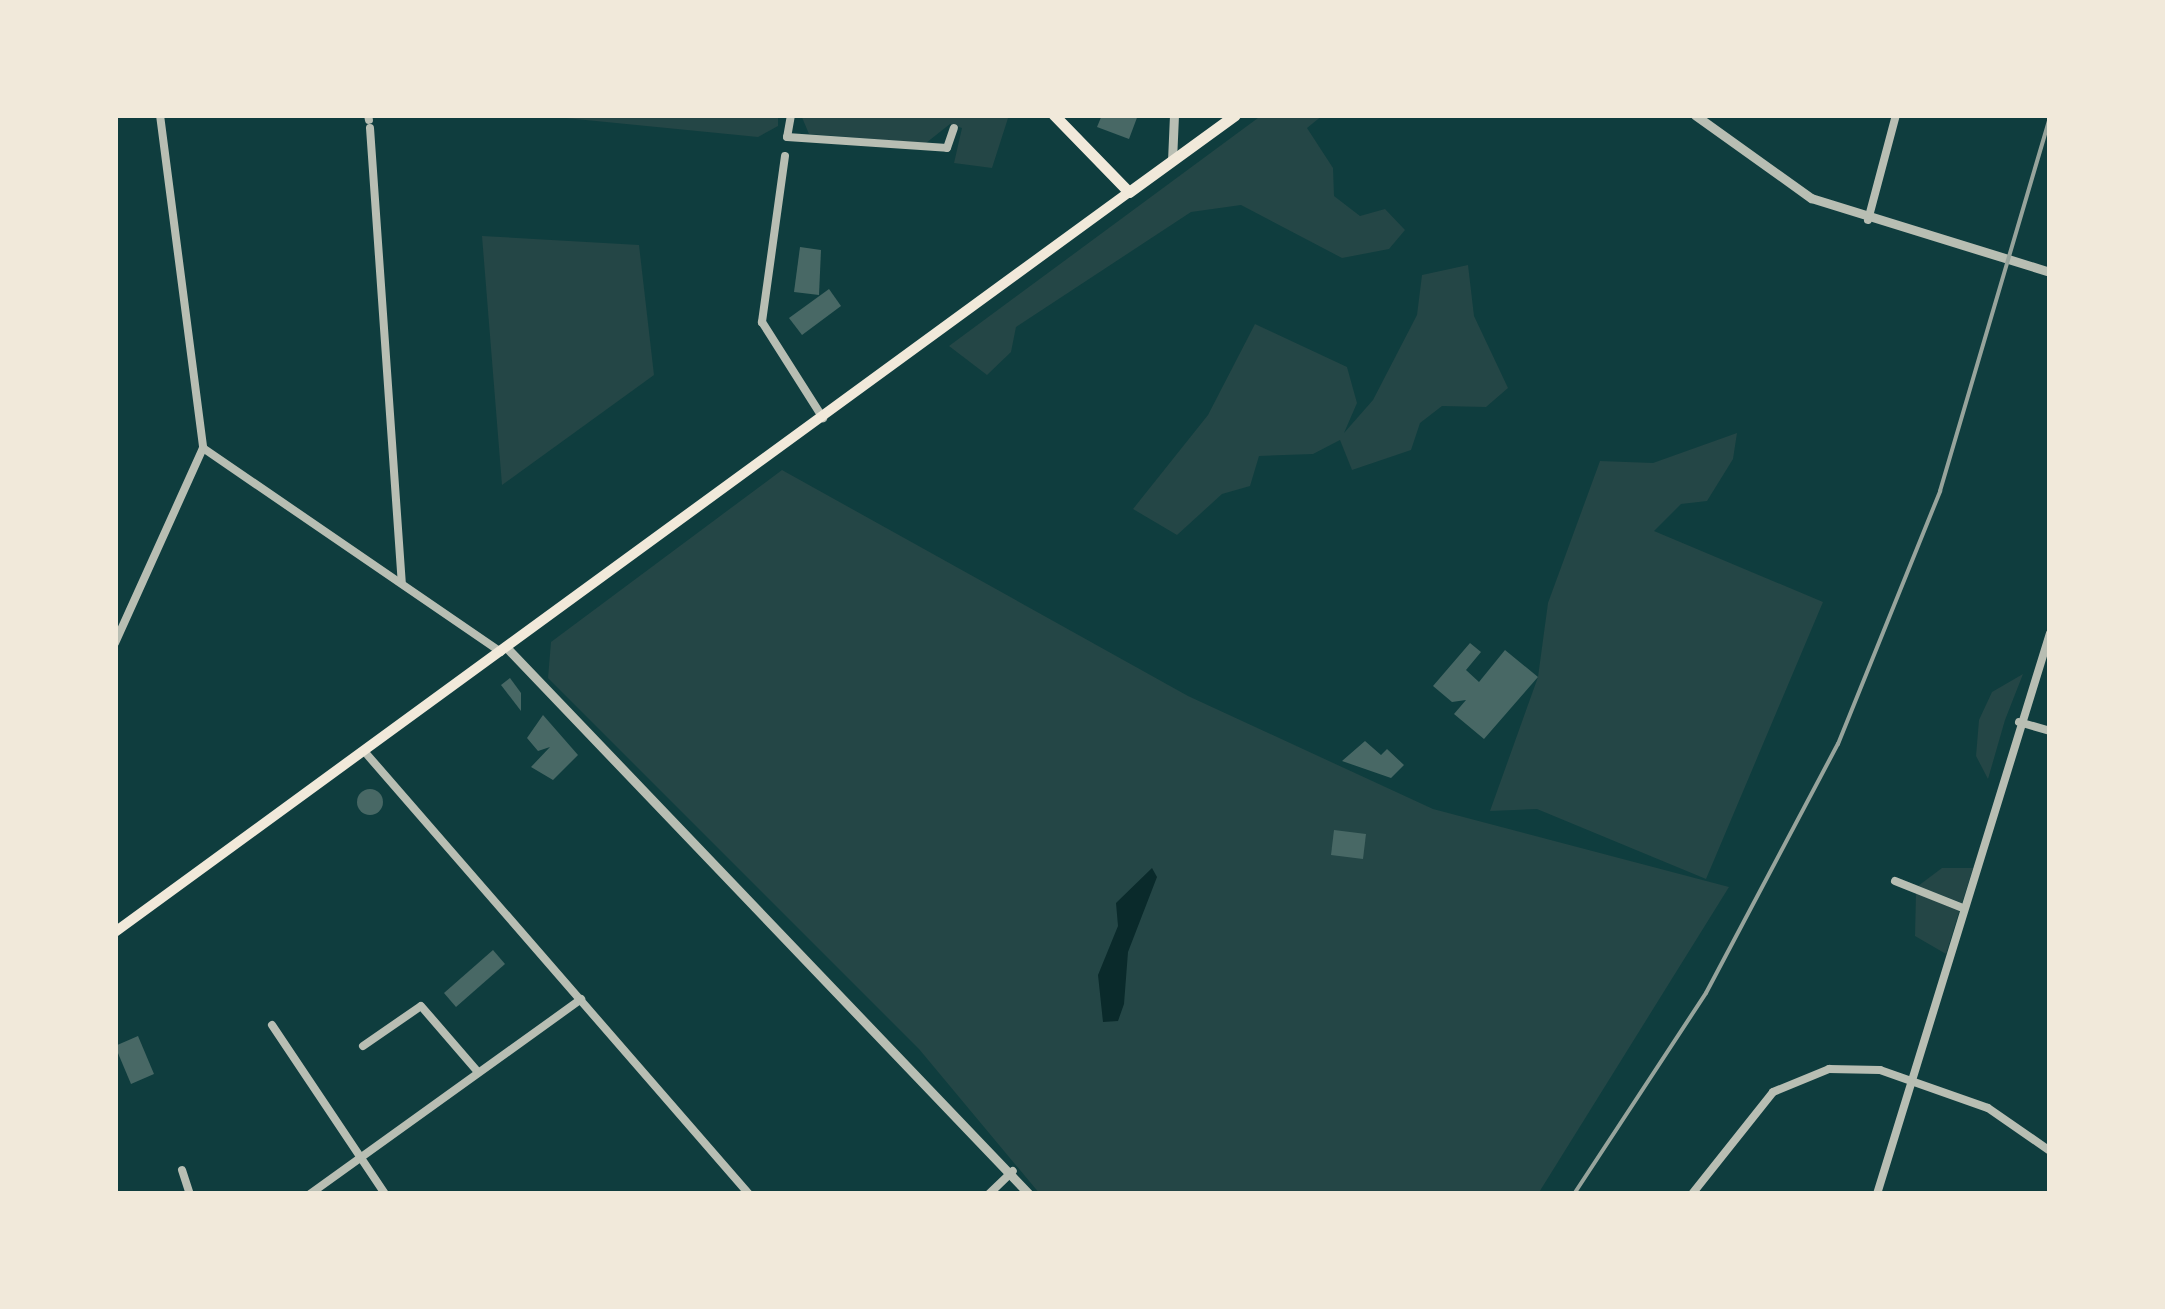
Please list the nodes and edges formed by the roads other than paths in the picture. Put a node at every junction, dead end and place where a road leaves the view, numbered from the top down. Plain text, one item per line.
1 (160, 115) edge
2 (791, 115) edge
3 (1054, 115) edge
4 (1174, 115) edge
5 (1235, 115) edge
6 (1695, 115) edge
7 (1896, 115) edge
8 (369, 121) edge
9 (954, 128) dead end
10 (785, 156) dead end
11 (1172, 161) junction
12 (1129, 192) junction
13 (1868, 220) junction
14 (2046, 271) edge
15 (823, 418) junction
16 (204, 448) junction
17 (402, 582) junction
18 (2050, 633) edge
19 (115, 643) edge
20 (504, 650) junction
21 (2019, 722) junction
22 (2050, 731) edge
23 (364, 751) junction
24 (1894, 881) dead end
25 (1964, 908) junction
26 (115, 932) edge
27 (582, 999) junction
28 (272, 1025) dead end
29 (363, 1046) dead end
30 (478, 1072) junction
31 (1910, 1081) junction
32 (2050, 1151) edge
33 (364, 1156) junction
34 (182, 1170) dead end
35 (1012, 1171) junction
36 (190, 1194) edge
37 (310, 1194) edge
38 (385, 1194) edge
39 (749, 1194) edge
40 (989, 1194) edge
41 (1030, 1194) edge
42 (1692, 1194) edge
43 (1877, 1194) edge

1 - 16 street
2 - 9 street
3 - 12 main road
4 - 11 street
5 - 11 main road
6 - 13 street
7 - 13 street
8 - 17 street
10 - 15 street
11 - 12 main road
12 - 15 main road
13 - 14 street
15 - 20 main road
16 - 17 street
16 - 19 street
17 - 20 street
18 - 21 street
20 - 23 main road
20 - 35 street
21 - 22 street
21 - 25 street
23 - 26 main road
23 - 27 street
24 - 25 street
25 - 31 street
27 - 30 street
27 - 39 street
28 - 33 street
29 - 30 street
30 - 33 street
31 - 32 street
31 - 42 street
31 - 43 street
33 - 37 street
33 - 38 street
34 - 36 street
35 - 40 street
35 - 41 street

